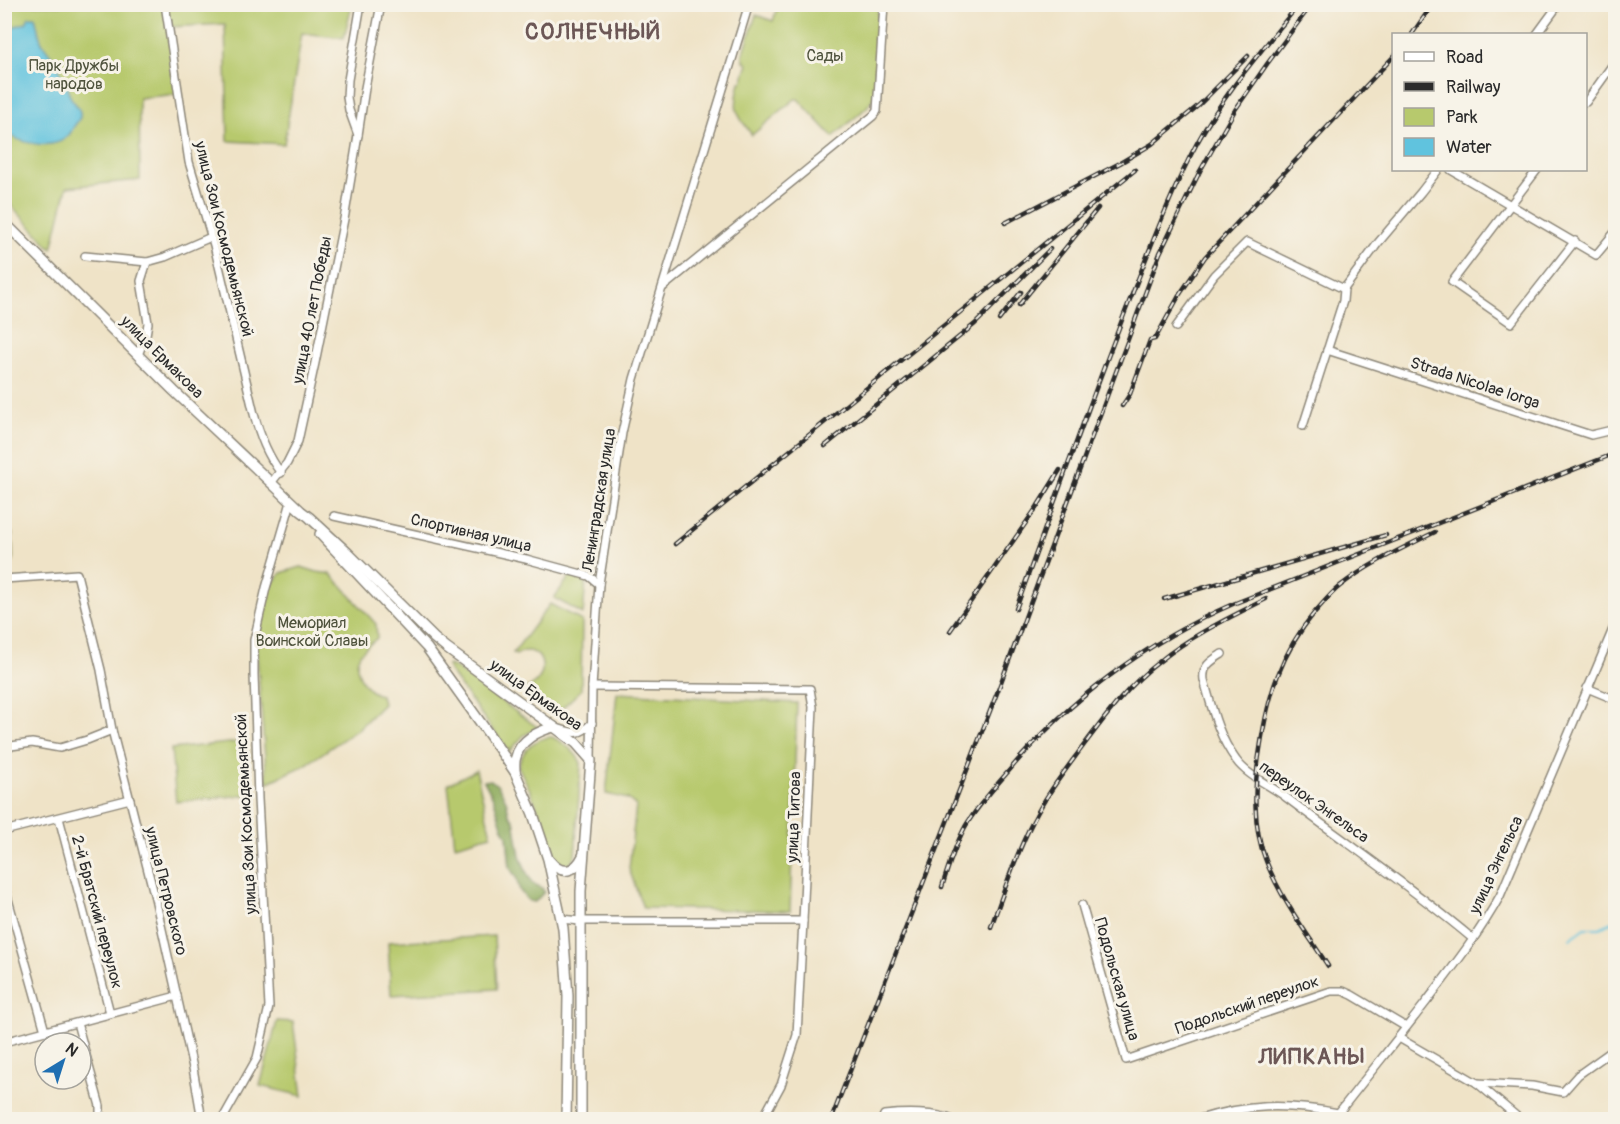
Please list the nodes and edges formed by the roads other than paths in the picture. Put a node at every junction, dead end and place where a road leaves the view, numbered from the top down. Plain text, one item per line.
1 (165, 4) edge
2 (362, 4) edge
3 (381, 4) edge
4 (749, 4) edge
5 (884, 4) edge
6 (1559, 4) edge
7 (1610, 4) edge
8 (1616, 8) edge
9 (1538, 33) edge
10 (1616, 60) edge
11 (1587, 101) edge
12 (358, 135) junction
13 (1437, 171) edge
14 (1453, 171) edge
15 (1536, 171) edge
16 (1512, 204) junction
17 (4, 222) edge
18 (1616, 231) edge
19 (211, 237) junction
20 (1575, 241) junction
21 (86, 256) dead end
22 (147, 262) junction
23 (663, 287) junction
24 (1344, 289) junction
25 (1176, 327) dead end
26 (1327, 350) junction
27 (138, 355) junction
28 (1303, 426) dead end
29 (1616, 429) edge
30 (281, 472) junction
31 (271, 483) junction
32 (291, 502) junction
33 (301, 512) junction
34 (334, 516) dead end
35 (4, 579) edge
36 (599, 584) junction
37 (1616, 622) edge
38 (1222, 654) dead end
39 (592, 687) junction
40 (1587, 688) junction
41 (1616, 700) edge
42 (592, 723) junction
43 (554, 727) junction
44 (112, 730) junction
45 (4, 747) edge
46 (591, 760) junction
47 (515, 772) junction
48 (130, 799) junction
49 (59, 818) junction
50 (4, 831) edge
51 (585, 852) junction
52 (548, 859) junction
53 (4, 885) edge
54 (1082, 904) dead end
55 (561, 919) junction
56 (580, 921) junction
57 (803, 921) junction
58 (1473, 939) junction
59 (177, 996) junction
60 (110, 1013) junction
61 (77, 1023) junction
62 (1406, 1028) junction
63 (45, 1031) joint
64 (33, 1034) edge
65 (1399, 1038) junction
66 (4, 1042) edge
67 (1616, 1048) edge
68 (1126, 1060) joint
69 (1477, 1083) junction
70 (4, 1115) edge
71 (1335, 1116) edge
72 (9, 1119) edge
73 (100, 1119) edge
74 (202, 1119) edge
75 (222, 1119) edge
76 (566, 1119) edge
77 (581, 1119) edge
78 (762, 1119) edge
79 (882, 1119) edge
80 (953, 1119) edge
81 (1196, 1119) edge
82 (1521, 1119) edge

1 - 19 street, улица Зои Космодемьянской
2 - 12 street, улица 40 лет Победы
3 - 12 street, улица 40 лет Победы
4 - 23 street, Ленинградская улица
5 - 23 street
6 - 9 street
7 - 8 street
10 - 11 street
12 - 30 street, улица 40 лет Победы
13 - 24 street
14 - 16 street
15 - 16 street
16 - 20 street
16 - 20 street
17 - 27 main road, улица Ермакова
18 - 20 street
19 - 22 street
19 - 30 street, улица Зои Космодемьянской
21 - 22 street
22 - 27 street
23 - 36 street, Ленинградская улица
24 - 25 street
24 - 26 street
26 - 28 street
26 - 29 street, Strada Nicolae Iorga
27 - 31 main road, улица Ермакова
30 - 31 street, улица 40 лет Победы
31 - 32 main road, улица Ермакова
32 - 33 main road, улица Ермакова
32 - 75 street, улица Зои Космодемьянской
33 - 43 main road, улица Ермакова
33 - 47 main road, улица Ермакова
34 - 36 street, Спортивная улица
35 - 44 street, улица Петровского
36 - 39 street, Ленинградская улица
37 - 40 street, улица Энгельса
38 - 58 street, переулок Энгельса
39 - 42 street, Ленинградская улица
39 - 57 street, улица Титова
40 - 41 street
40 - 58 street, улица Энгельса
42 - 43 street
42 - 46 street, Ленинградская улица
43 - 46 main road, улица Ермакова
43 - 47 main road
44 - 45 street
44 - 48 street, улица Петровского
46 - 51 main road
47 - 52 main road, улица Ермакова
48 - 49 street
48 - 59 street, улица Петровского
49 - 50 street
49 - 60 street, 2-й Братский переулок
51 - 52 main road
51 - 56 main road
52 - 55 main road, улица Ермакова
53 - 63 street
54 - 68 street, Подольская улица
55 - 56 street
55 - 76 main road, улица Ермакова
56 - 57 street
56 - 77 main road
57 - 78 street
58 - 62 street, улица Энгельса
59 - 60 street
59 - 74 street, улица Петровского
60 - 61 street
61 - 63 street
61 - 73 street
62 - 65 street, улица Энгельса
62 - 68 street, Подольский переулок
64 - 66 street
65 - 69 street
65 - 71 street, улица Энгельса
67 - 69 street
69 - 82 street
70 - 72 street
71 - 81 street
79 - 80 street

